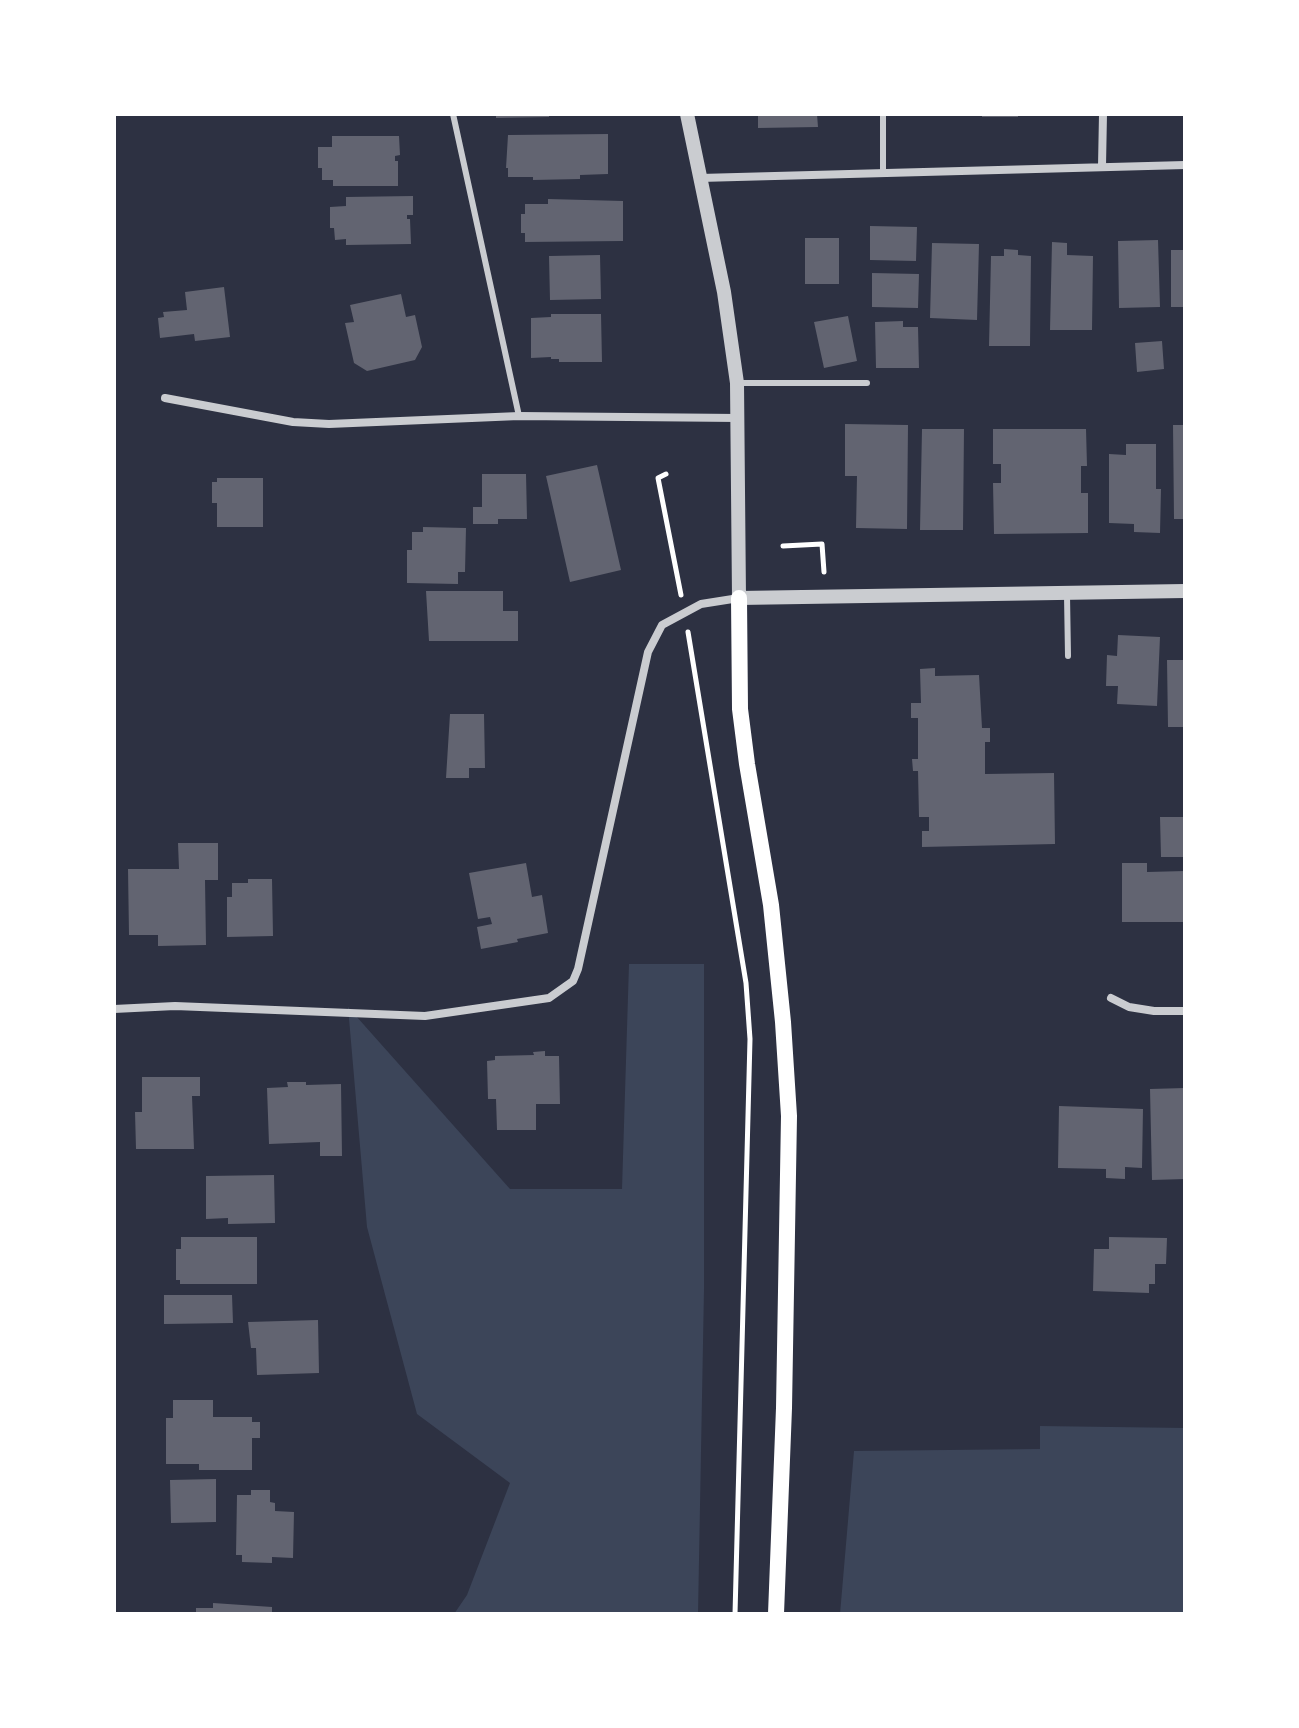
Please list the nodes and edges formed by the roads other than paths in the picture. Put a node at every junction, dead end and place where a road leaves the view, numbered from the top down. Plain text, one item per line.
1 (453, 114) edge
2 (687, 114) edge
3 (883, 114) edge
4 (1103, 114) edge
5 (1185, 165) edge
6 (1102, 166) junction
7 (883, 172) junction
8 (700, 178) junction
9 (737, 383) junction
10 (867, 383) dead end
11 (165, 398) dead end
12 (519, 416) junction
13 (739, 418) junction
14 (1067, 591) junction
15 (1185, 591) edge
16 (739, 598) junction
17 (1068, 656) dead end
18 (1111, 998) dead end
19 (114, 1009) edge
20 (1185, 1011) edge
21 (776, 1614) edge

1 - 12 lane
2 - 8 street
3 - 7 lane
4 - 6 street
5 - 6 street
6 - 7 street
7 - 8 street
8 - 9 street
9 - 10 lane
9 - 13 street
11 - 12 street
12 - 13 street
13 - 16 street
14 - 15 street
14 - 16 street
14 - 17 lane
16 - 19 street
16 - 21 main road
18 - 20 street

